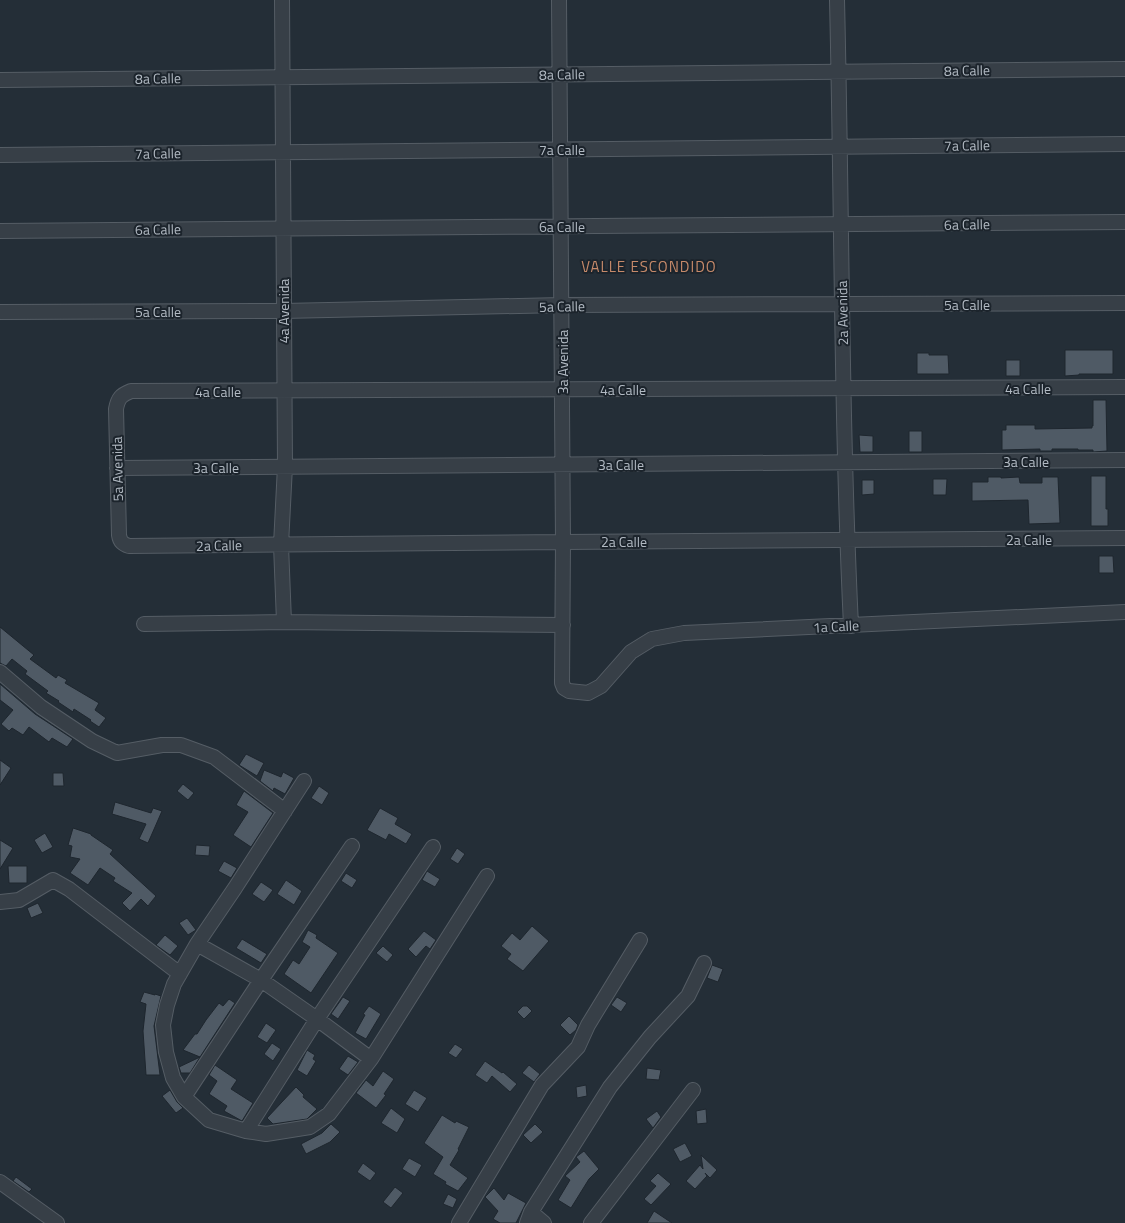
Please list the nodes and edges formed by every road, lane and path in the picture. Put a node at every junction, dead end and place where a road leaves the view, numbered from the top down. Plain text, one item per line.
1 (282, 0) edge
2 (559, 0) edge
3 (837, 0) edge
4 (1125, 69) edge
5 (838, 72) junction
6 (560, 74) junction
7 (282, 77) junction
8 (0, 80) edge
9 (1125, 144) edge
10 (839, 147) junction
11 (561, 149) junction
12 (282, 151) junction
13 (0, 154) edge
14 (1125, 222) edge
15 (840, 225) junction
16 (561, 226) junction
17 (283, 227) junction
18 (0, 231) edge
19 (1125, 303) edge
20 (842, 304) junction
21 (562, 305) junction
22 (284, 311) junction
23 (0, 312) edge
24 (1125, 387) edge
25 (843, 388) junction
26 (562, 390) junction
27 (284, 391) junction
28 (122, 395) joint
29 (1125, 460) edge
30 (846, 462) junction
31 (563, 464) junction
32 (285, 466) junction
33 (117, 468) junction
34 (1125, 538) edge
35 (847, 540) junction
36 (563, 542) junction
37 (123, 544) joint
38 (281, 545) junction
39 (1125, 612) edge
40 (284, 622) junction
41 (144, 624) dead end
42 (563, 625) junction
43 (851, 626) junction
44 (0, 672) edge
45 (569, 691) joint
46 (304, 781) dead end
47 (285, 811) junction
48 (352, 846) dead end
49 (434, 848) dead end
50 (487, 876) dead end
51 (0, 902) edge
52 (640, 940) dead end
53 (197, 944) junction
54 (704, 963) dead end
55 (180, 974) junction
56 (261, 980) junction
57 (317, 1019) junction
58 (372, 1059) junction
59 (693, 1090) dead end
60 (184, 1097) junction
61 (246, 1131) junction
62 (0, 1182) edge
63 (529, 1218) edge
64 (57, 1223) edge
65 (459, 1223) edge
66 (544, 1223) edge
67 (591, 1223) edge

1 - 7 street, 4a Avenida
2 - 6 street, 3a Avenida
3 - 5 street, 2a Avenida
4 - 5 street, 8a Calle
5 - 6 street, 8a Calle
5 - 10 street, 2a Avenida
6 - 7 street, 8a Calle
6 - 11 street, 3a Avenida
7 - 8 street, 8a Calle
7 - 12 street, 4a Avenida
9 - 10 street, 7a Calle
10 - 11 street, 7a Calle
10 - 15 street, 2a Avenida
11 - 12 street, 7a Calle
11 - 16 street, 3a Avenida
12 - 13 street, 7a Calle
12 - 17 street, 4a Avenida
14 - 15 street, 6a Calle
15 - 16 street, 6a Calle
15 - 20 street, 2a Avenida
16 - 17 street, 6a Calle
16 - 21 street, 3a Avenida
17 - 18 street, 6a Calle
17 - 22 street, 4a Avenida
19 - 20 street, 5a Calle
20 - 21 street, 5a Calle
20 - 25 street, 2a Avenida
21 - 22 street, 5a Calle
21 - 26 street, 3a Avenida
22 - 23 street, 5a Calle
22 - 27 street, 4a Avenida
24 - 25 street, 4a Calle
25 - 26 street, 4a Calle
25 - 30 street, 2a Avenida
26 - 27 street, 4a Calle
26 - 31 street, 3a Avenida
27 - 28 street, 4a Calle
27 - 32 street, 4a Avenida
28 - 33 street, 5a Avenida
29 - 30 street, 3a Calle
30 - 31 street, 3a Calle
30 - 35 street, 2a Avenida
31 - 32 street, 3a Calle
31 - 36 street, 3a Avenida
32 - 33 street, 3a Calle
32 - 38 street, 4a Avenida
33 - 37 street, 5a Avenida
34 - 35 street, 2a Calle
35 - 36 street, 2a Calle
35 - 43 street, 2a Avenida
36 - 38 street, 2a Calle
36 - 42 street, 3a Avenida
37 - 38 street, 2a Calle
38 - 40 street, 4a Avenida
39 - 43 street, 1a Calle
40 - 41 street
40 - 42 street
42 - 45 street, 3a Avenida
43 - 45 street, 1a Calle
44 - 47 street
46 - 47 street
47 - 53 street
48 - 56 street
49 - 57 street
50 - 58 street
51 - 55 street
52 - 65 street
53 - 55 street
53 - 56 street
54 - 63 street
55 - 60 street
56 - 57 street
56 - 60 street
57 - 58 street
57 - 61 street
58 - 61 street
59 - 67 street
60 - 61 street
62 - 64 street
63 - 66 street

